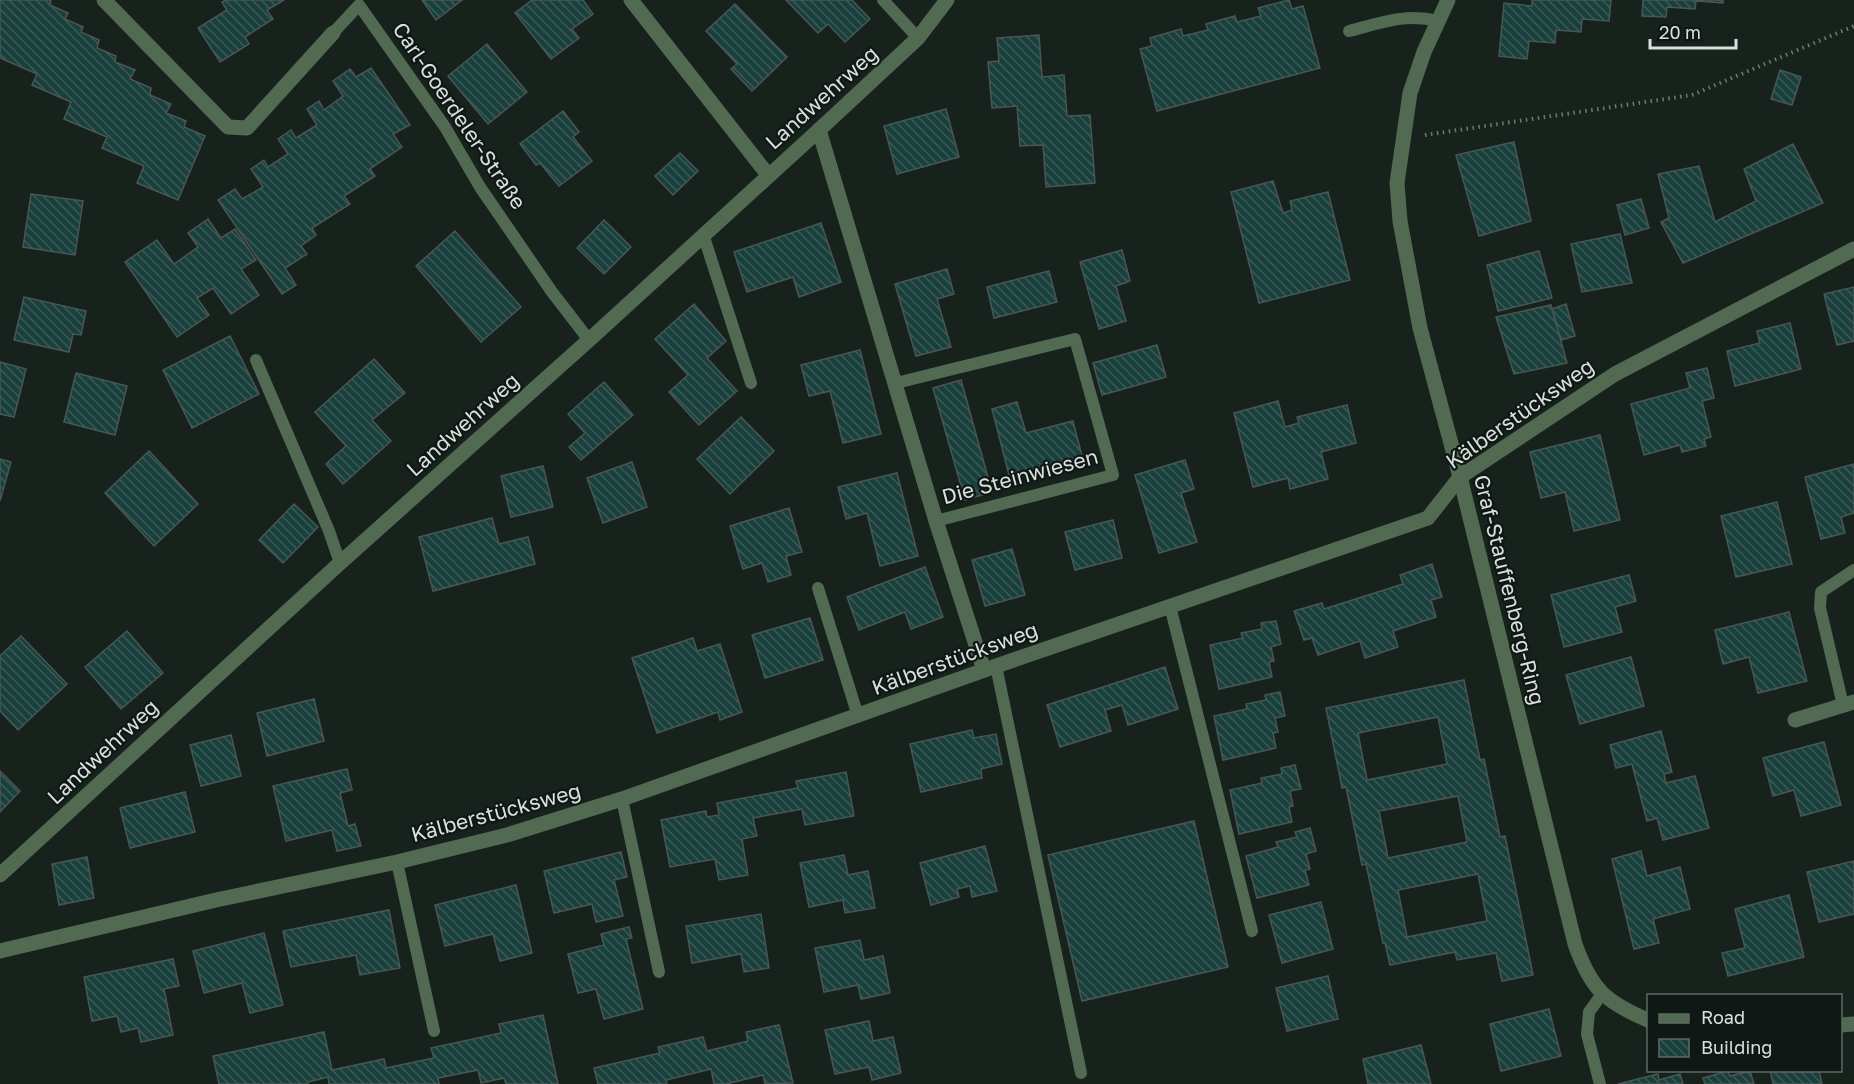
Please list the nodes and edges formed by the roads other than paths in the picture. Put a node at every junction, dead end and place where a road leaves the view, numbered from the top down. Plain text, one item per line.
1 (104, 0) edge
2 (631, 0) edge
3 (883, 0) edge
4 (947, 0) edge
5 (1448, 0) edge
6 (1438, 21) junction
7 (1348, 31) dead end
8 (333, 33) joint
9 (918, 38) junction
10 (819, 130) junction
11 (768, 175) junction
12 (703, 234) junction
13 (1854, 249) edge
14 (589, 340) junction
15 (255, 360) dead end
16 (751, 383) dead end
17 (896, 383) junction
18 (1460, 477) junction
19 (936, 521) junction
20 (340, 563) junction
21 (1854, 570) edge
22 (818, 588) dead end
23 (1170, 606) junction
24 (990, 668) junction
25 (1849, 703) edge
26 (858, 716) junction
27 (1795, 720) dead end
28 (622, 799) junction
29 (397, 862) junction
30 (0, 875) edge
31 (1252, 931) dead end
32 (0, 951) edge
33 (659, 972) dead end
34 (1602, 994) junction
35 (1647, 1020) edge
36 (434, 1031) dead end
37 (1081, 1073) dead end
38 (1600, 1084) edge

1 - 8 street, Carl-Goerdeler-Straße
2 - 11 street
3 - 9 lane
4 - 9 street, Landwehrweg
5 - 6 street, Graf-Stauffenberg-Ring
6 - 7 lane
6 - 18 street, Graf-Stauffenberg-Ring
8 - 14 lane, Carl-Goerdeler-Straße
9 - 10 street, Landwehrweg
10 - 11 street, Landwehrweg
10 - 17 street, Die Steinwiesen
11 - 12 street, Landwehrweg
12 - 14 street, Landwehrweg
12 - 16 lane
13 - 18 street, Kälberstücksweg
14 - 20 street, Landwehrweg
15 - 20 lane
17 - 19 street, Die Steinwiesen
17 - 19 lane, Die Steinwiesen
18 - 23 street, Kälberstücksweg
18 - 34 street, Graf-Stauffenberg-Ring
19 - 24 street, Die Steinwiesen
20 - 30 street, Landwehrweg
21 - 25 lane
22 - 26 lane
23 - 24 street, Kälberstücksweg
23 - 31 lane
24 - 26 street, Kälberstücksweg
24 - 37 lane
25 - 27 street
26 - 28 street, Kälberstücksweg
28 - 29 street, Kälberstücksweg
28 - 33 lane
29 - 32 street, Kälberstücksweg
29 - 36 lane
34 - 35 street, Graf-Stauffenberg-Ring
34 - 38 lane

